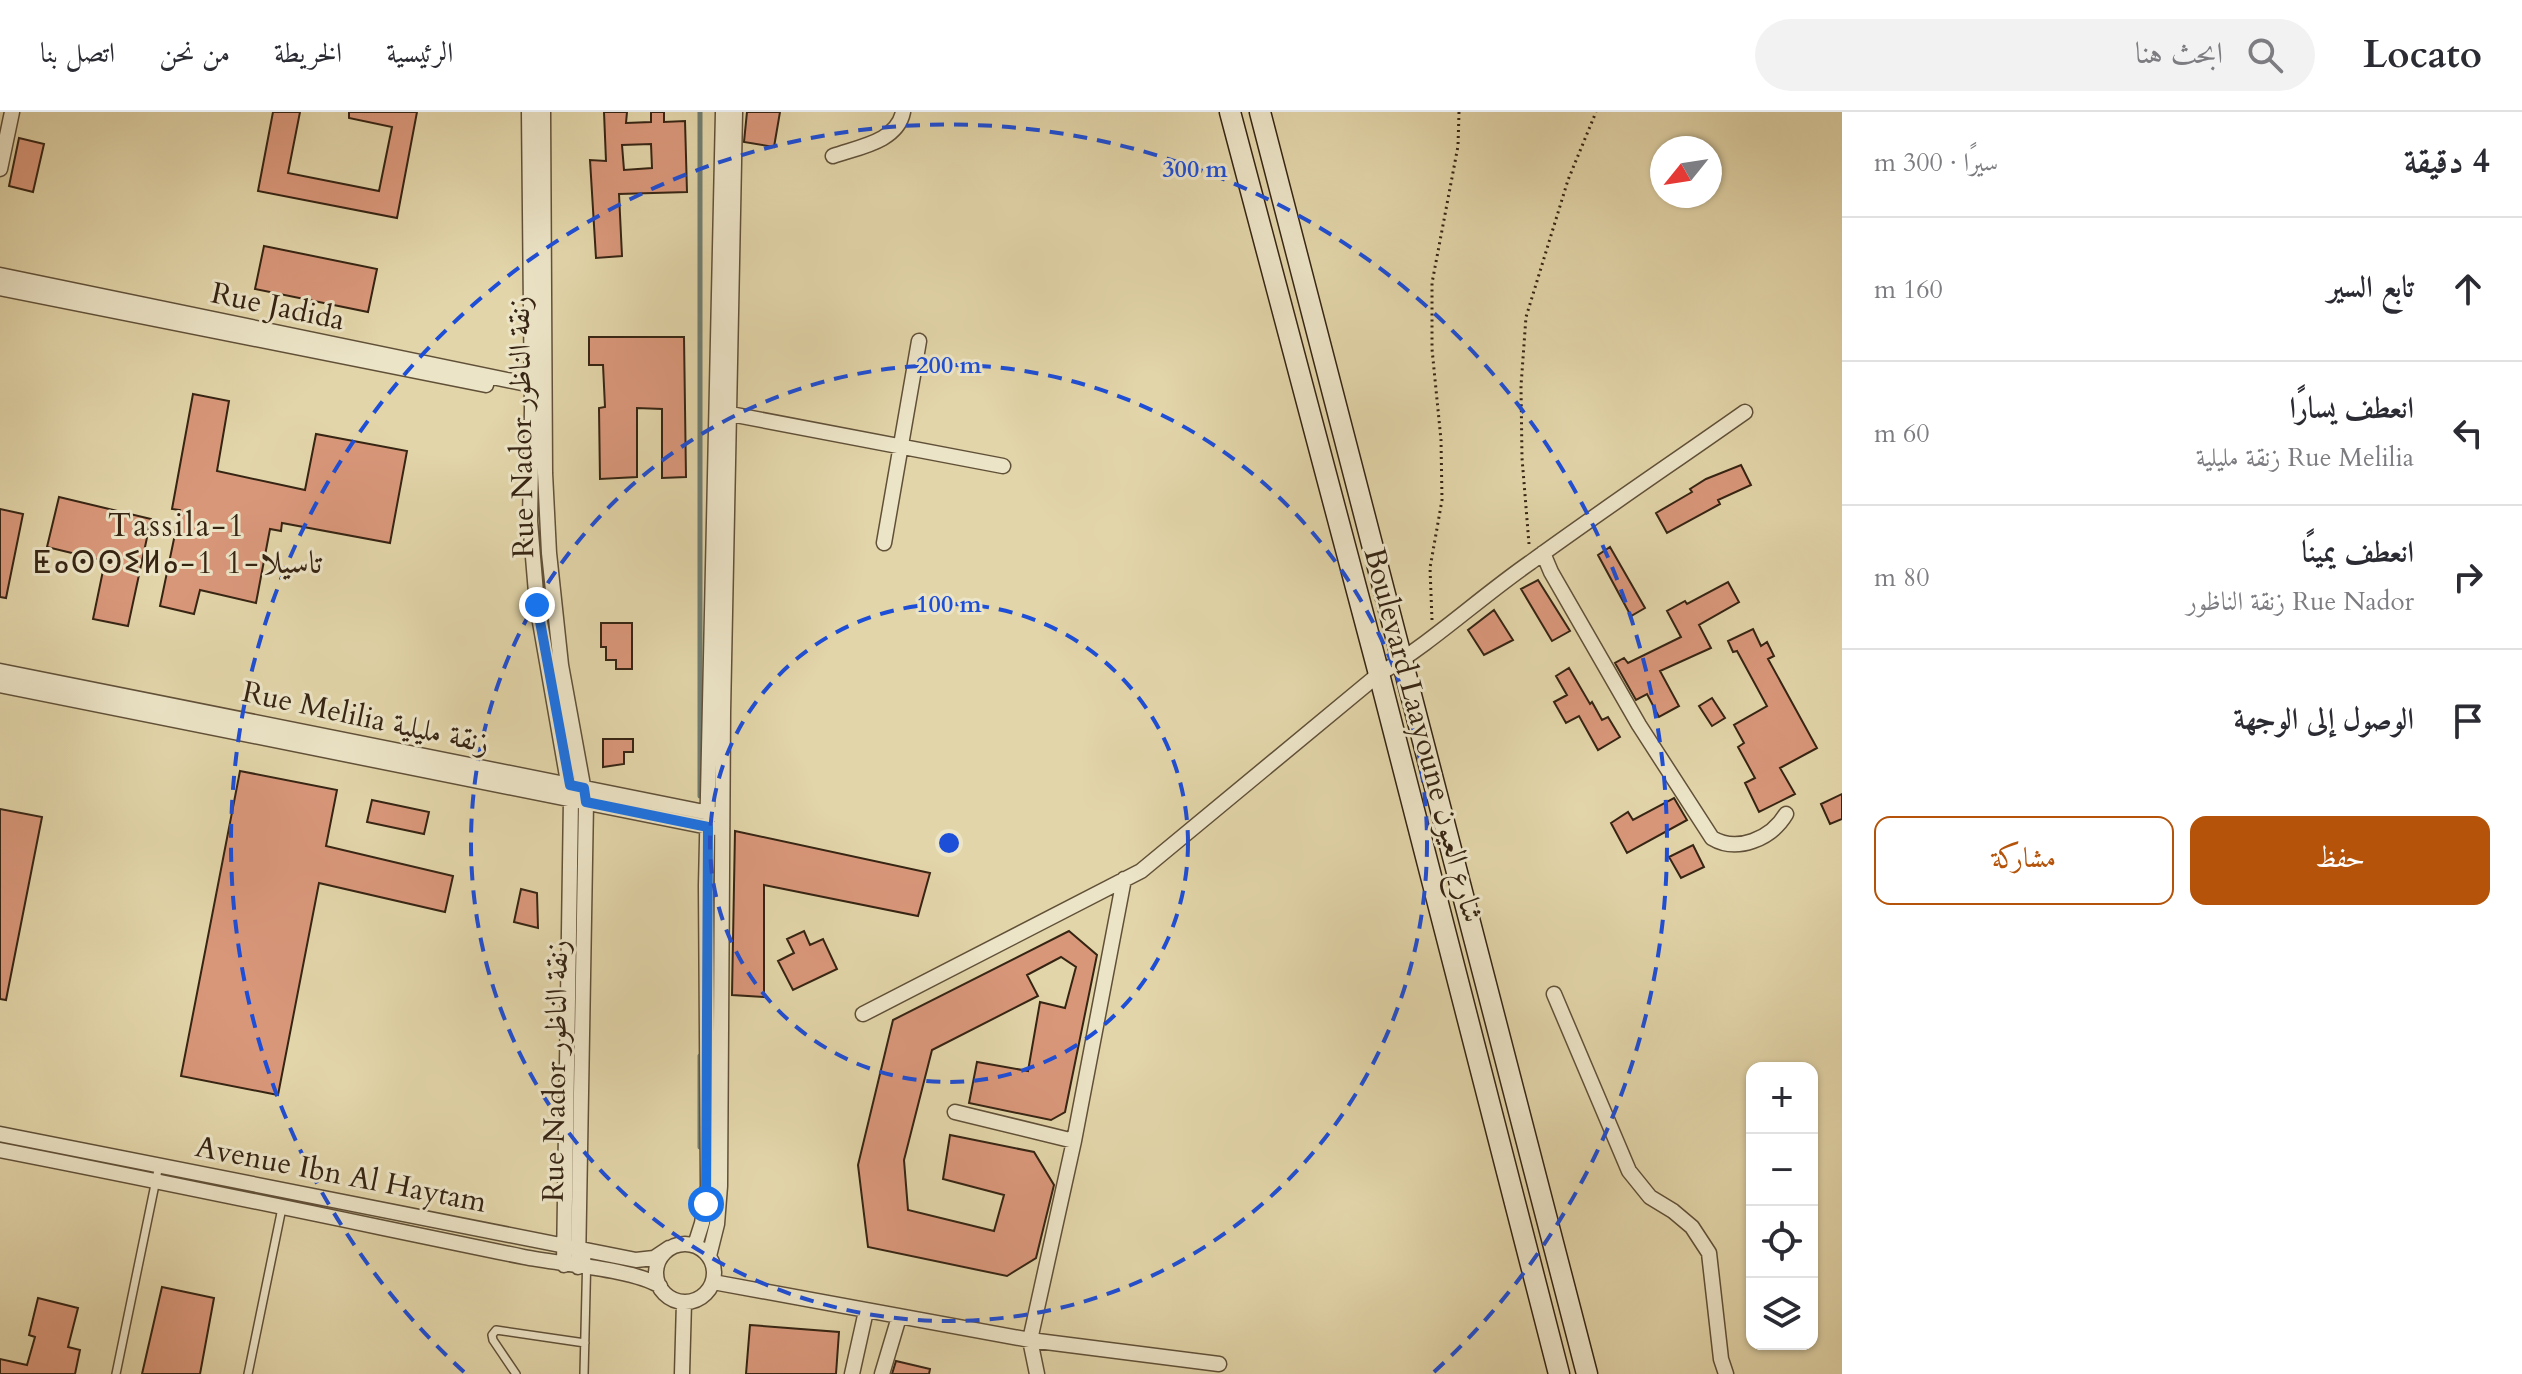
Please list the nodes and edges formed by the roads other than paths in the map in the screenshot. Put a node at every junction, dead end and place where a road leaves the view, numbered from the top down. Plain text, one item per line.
1 (12, 112) edge
2 (529, 112) edge
3 (543, 112) edge
4 (723, 112) edge
5 (735, 112) edge
6 (903, 112) edge
7 (1230, 112) edge
8 (1260, 112) edge
9 (833, 156) dead end
10 (0, 169) edge
11 (0, 275) edge
12 (0, 288) edge
13 (919, 341) dead end
14 (538, 391) junction
15 (722, 412) junction
16 (1745, 412) dead end
17 (902, 447) junction
18 (1003, 466) dead end
19 (884, 543) dead end
20 (1543, 553) junction
21 (1402, 660) junction
22 (0, 671) edge
23 (1379, 674) junction
24 (0, 685) edge
25 (578, 794) junction
26 (1786, 814) dead end
27 (715, 821) junction
28 (1124, 879) junction
29 (1554, 994) dead end
30 (863, 1014) dead end
31 (955, 1112) dead end
32 (0, 1134) edge
33 (1074, 1141) junction
34 (0, 1150) edge
35 (159, 1165) junction
36 (155, 1180) junction
37 (245, 1181) junction
38 (243, 1198) junction
39 (282, 1205) junction
40 (695, 1245) junction
41 (577, 1248) junction
42 (669, 1248) junction
43 (709, 1256) junction
44 (576, 1266) junction
45 (713, 1282) junction
46 (660, 1286) junction
47 (684, 1302) junction
48 (866, 1311) junction
49 (899, 1317) junction
50 (1030, 1340) junction
51 (585, 1343) junction
52 (1219, 1364) dead end
53 (116, 1374) edge
54 (248, 1374) edge
55 (516, 1374) edge
56 (584, 1374) edge
57 (682, 1374) edge
58 (852, 1374) edge
59 (882, 1374) edge
60 (1037, 1374) edge
61 (1559, 1374) edge
62 (1587, 1374) edge
63 (1726, 1374) edge

1 - 10 street
2 - 14 street, Rue Nador زنقة الناظور
3 - 14 street, Rue Nador زنقة الناظور
4 - 15 street
5 - 15 street
6 - 9 street
7 - 23 street, Boulevard Laayoune شارع العيون
8 - 21 street, Boulevard Laayoune شارع العيون
11 - 14 street, Rue Jadida
12 - 14 street, Rue Jadida
13 - 17 street
14 - 25 street, Rue Nador زنقة الناظور
15 - 17 street
15 - 27 street
16 - 20 street
17 - 18 street
17 - 19 street
20 - 21 street
20 - 26 street
21 - 23 street
21 - 62 street, Boulevard Laayoune شارع العيون
22 - 25 street, Rue Melilia زنقة مليلية
23 - 28 street
23 - 61 street, Boulevard Laayoune شارع العيون
24 - 25 street, Rue Melilia زنقة مليلية
25 - 27 street, Rue Melilia زنقة مليلية
25 - 41 street, Rue Nador زنقة الناظور
27 - 40 street
27 - 43 street
28 - 30 street
28 - 33 street
29 - 63 street
31 - 33 street
32 - 35 street, Avenue Ibn Al Haytam
33 - 50 street
34 - 36 street, Avenue Ibn Al Haytam
35 - 36 lane
35 - 37 street, Avenue Ibn Al Haytam
36 - 38 street, Avenue Ibn Al Haytam
36 - 53 lane
37 - 38 street
37 - 41 street, Avenue Ibn Al Haytam
38 - 39 street, Avenue Ibn Al Haytam
39 - 44 street, Avenue Ibn Al Haytam
39 - 54 lane
40 - 42 street
40 - 43 street
41 - 42 street, Avenue Ibn Al Haytam
41 - 44 street, Rue Nador زنقة الناظور
41 - 44 lane
42 - 46 street
43 - 45 street
44 - 46 street, Avenue Ibn Al Haytam
44 - 51 lane
45 - 47 street
45 - 48 street
46 - 47 street
47 - 57 street
48 - 49 street
48 - 58 street
49 - 50 street
49 - 59 street
50 - 52 street
50 - 60 street
51 - 55 lane
51 - 56 lane

